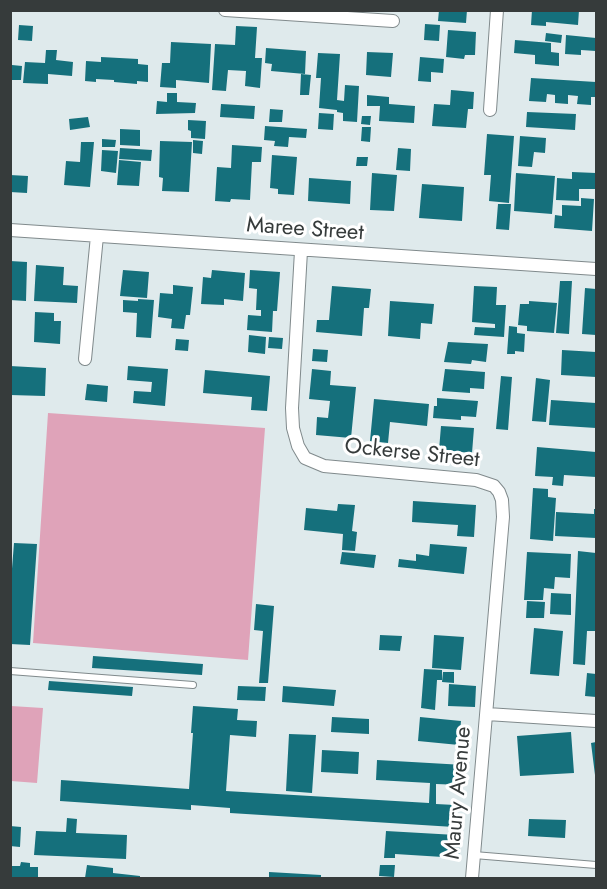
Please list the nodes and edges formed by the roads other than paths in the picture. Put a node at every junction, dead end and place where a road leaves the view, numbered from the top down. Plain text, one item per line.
1 (225, 10) edge
2 (497, 10) edge
3 (393, 21) dead end
4 (490, 110) dead end
5 (10, 230) edge
6 (97, 236) junction
7 (301, 251) junction
8 (597, 269) edge
9 (85, 359) dead end
10 (10, 671) edge
11 (193, 685) dead end
12 (487, 714) junction
13 (597, 721) edge
14 (474, 855) junction
15 (597, 865) edge
16 (472, 879) edge

1 - 3 street
2 - 4 street
5 - 6 street, Maree Street
6 - 7 street, Maree Street
6 - 9 street
7 - 8 street, Maree Street
7 - 12 street, Ockerse Street
10 - 11 lane
12 - 13 street, Maury Avenue
12 - 14 street, Maury Avenue
14 - 15 lane
14 - 16 street, Maury Avenue

